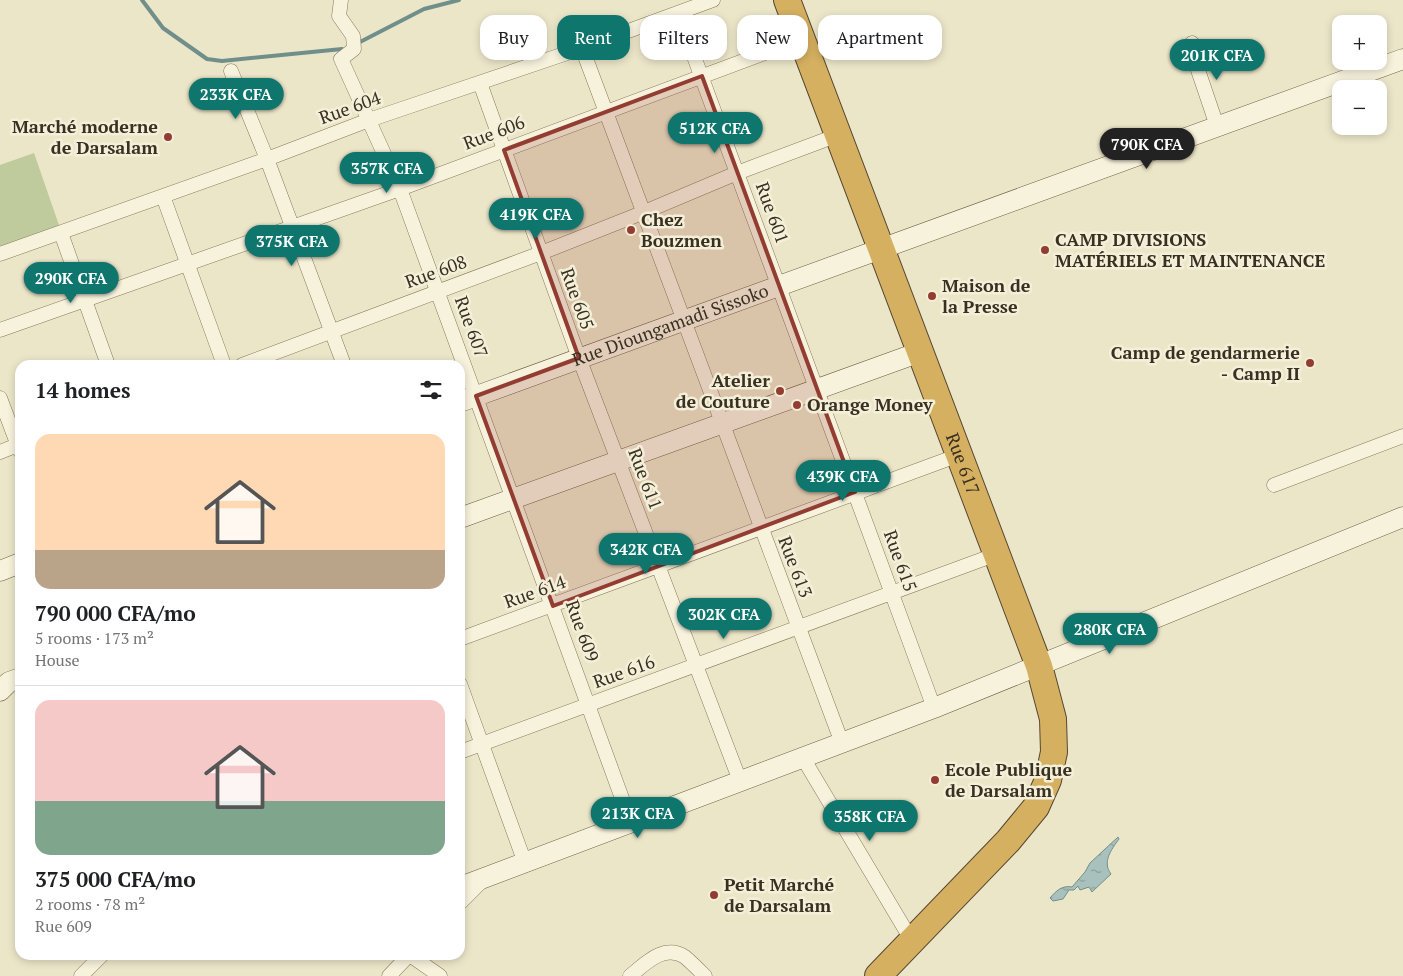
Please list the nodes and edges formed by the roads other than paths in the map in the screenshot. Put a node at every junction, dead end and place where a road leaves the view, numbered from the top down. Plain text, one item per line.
1 (341, 0) edge
2 (713, 0) edge
3 (786, 0) edge
4 (678, 12) junction
5 (792, 15) edge
6 (630, 30) edge
7 (1192, 43) dead end
8 (808, 55) edge
9 (557, 57) edge
10 (1403, 59) edge
11 (586, 60) edge
12 (745, 60) edge
13 (231, 71) dead end
14 (702, 76) junction
15 (480, 83) junction
16 (605, 112) junction
17 (369, 120) junction
18 (1217, 126) junction
19 (838, 135) junction
20 (504, 150) junction
21 (267, 159) junction
22 (737, 173) junction
23 (400, 188) junction
24 (163, 196) junction
25 (642, 213) junction
26 (293, 227) junction
27 (61, 233) junction
28 (880, 249) junction
29 (541, 253) junction
30 (0, 254) edge
31 (188, 265) junction
32 (779, 286) junction
33 (438, 291) junction
34 (85, 300) junction
35 (683, 321) junction
36 (0, 330) edge
37 (332, 332) junction
38 (920, 352) junction
39 (579, 358) junction
40 (106, 360) edge
41 (222, 360) edge
42 (256, 360) edge
43 (342, 360) edge
44 (457, 360) edge
45 (817, 389) junction
46 (0, 398) edge
47 (468, 399) edge
48 (722, 424) junction
49 (1403, 436) edge
50 (15, 437) edge
51 (15, 448) edge
52 (0, 452) edge
53 (960, 455) junction
54 (618, 461) junction
55 (1274, 485) dead end
56 (855, 492) junction
57 (514, 499) junction
58 (465, 516) edge
59 (1403, 517) edge
60 (760, 528) junction
61 (997, 554) junction
62 (15, 566) edge
63 (658, 567) junction
64 (0, 571) edge
65 (892, 593) junction
66 (552, 606) junction
67 (798, 628) junction
68 (465, 638) edge
69 (696, 666) junction
70 (1039, 666) junction
71 (465, 698) edge
72 (588, 705) junction
73 (934, 708) junction
74 (842, 743) junction
75 (482, 744) junction
76 (465, 750) edge
77 (803, 758) junction
78 (740, 781) junction
79 (631, 822) junction
80 (525, 863) junction
81 (486, 877) junction
82 (465, 885) edge
83 (465, 898) edge
84 (912, 941) junction
85 (97, 960) edge
86 (405, 960) edge
87 (417, 960) edge
88 (80, 976) edge
89 (389, 976) edge
90 (440, 976) edge
91 (630, 976) edge
92 (705, 976) edge
93 (878, 976) edge

1 - 17 street, Rue 607
2 - 4 street, Rue 604
3 - 5 highway, Rue 617
4 - 6 street, Rue 604
4 - 14 street, Rue 601
7 - 18 street
8 - 19 highway, Rue 617
9 - 15 street, Rue 604
10 - 18 street, Rue Dioungamadi Sissoko
11 - 16 street, Rue 613
12 - 14 street, Rue 606
13 - 21 street
14 - 16 street, Rue 606
14 - 22 street, Rue 601
15 - 17 street, Rue 604
15 - 20 street, Rue 605
16 - 20 street, Rue 606
16 - 25 street, Rue 613
17 - 21 street, Rue 604
17 - 23 street, Rue 607
18 - 28 street, Rue Dioungamadi Sissoko
19 - 22 street, Rue 608
19 - 28 highway, Rue 617
20 - 23 street, Rue 606
20 - 29 street, Rue 605
21 - 24 street, Rue 604
21 - 26 street
22 - 25 street, Rue 608
22 - 32 street, Rue 601
23 - 26 street, Rue 606
23 - 33 street, Rue 607
24 - 27 street, Rue 604
24 - 31 street
25 - 29 street, Rue 608
25 - 35 street, Rue 613
26 - 31 street, Rue 606
26 - 37 street
27 - 30 street, Rue 604
27 - 34 street
28 - 32 street, Rue Dioungamadi Sissoko
28 - 38 highway, Rue 617
29 - 33 street, Rue 608
29 - 39 street, Rue 605
31 - 34 street, Rue 606
31 - 41 street
32 - 35 street, Rue Dioungamadi Sissoko
32 - 45 street, Rue 615
33 - 37 street, Rue 608
33 - 44 street, Rue 607
34 - 36 street, Rue 606
34 - 40 street
35 - 39 street, Rue Dioungamadi Sissoko
35 - 48 street, Rue 613
37 - 42 street, Rue 608
37 - 43 street
38 - 45 street
38 - 53 highway, Rue 617
39 - 47 street, Rue Dioungamadi Sissoko
39 - 54 street, Rue 611
45 - 48 street
45 - 56 street, Rue 615
46 - 50 street
47 - 57 street, Rue 609
48 - 54 street
48 - 60 street, Rue 613
49 - 55 street
51 - 52 street
53 - 56 street, Rue 614
53 - 61 highway, Rue 617
54 - 57 street
54 - 63 street, Rue 611
56 - 60 street, Rue 614
56 - 65 street, Rue 615
57 - 58 street
57 - 66 street, Rue 609
59 - 70 street
60 - 63 street, Rue 614
60 - 67 street, Rue 613
61 - 65 street, Rue 616
61 - 70 highway, Rue 617
62 - 64 street
63 - 66 street, Rue 614
63 - 69 street, Rue 611
65 - 67 street, Rue 616
65 - 73 street, Rue 615
66 - 68 street, Rue 614
66 - 72 street, Rue 609
67 - 69 street, Rue 616
67 - 74 street, Rue 613
69 - 72 street, Rue 616
69 - 78 street, Rue 611
70 - 73 street
70 - 84 highway, Rue 617
71 - 75 street
72 - 75 street, Rue 616
72 - 79 street, Rue 609
73 - 74 street
74 - 77 street
75 - 76 street, Rue 616
75 - 80 street
77 - 78 street
77 - 84 street
78 - 79 street
79 - 80 street
80 - 81 street
81 - 82 street
81 - 83 street
84 - 93 highway, Rue 617
85 - 88 street
86 - 89 street
87 - 90 street
91 - 92 street

